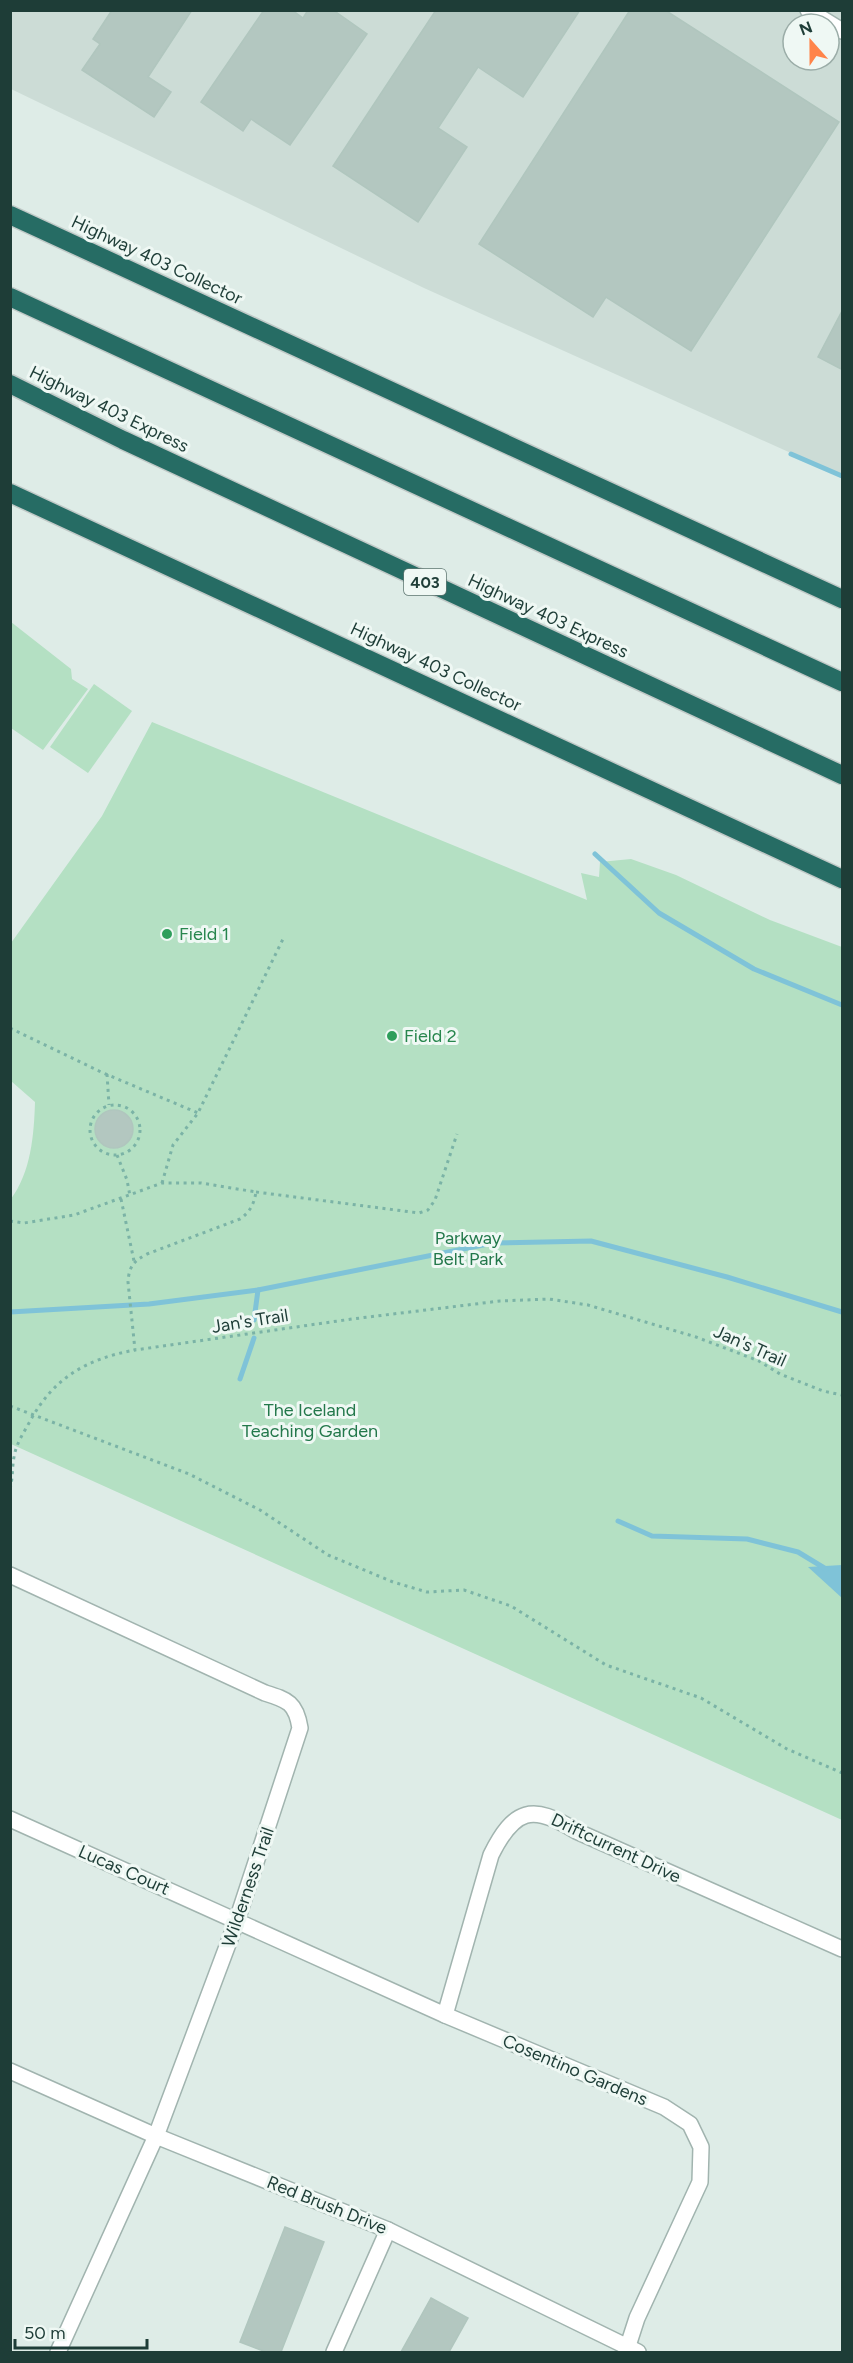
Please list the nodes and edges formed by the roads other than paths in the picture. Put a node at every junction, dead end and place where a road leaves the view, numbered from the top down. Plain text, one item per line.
1 (808, 10) edge
2 (843, 32) edge
3 (10, 215) edge
4 (10, 297) edge
5 (10, 384) edge
6 (10, 493) edge
7 (843, 599) edge
8 (843, 682) edge
9 (843, 775) edge
10 (843, 879) edge
11 (10, 1575) edge
12 (10, 1819) edge
13 (237, 1920) junction
14 (843, 1949) edge
15 (445, 2015) junction
16 (10, 2071) edge
17 (156, 2136) junction
18 (388, 2230) junction
19 (631, 2351) edge
20 (58, 2352) edge
21 (334, 2352) edge

1 - 2 street
3 - 7 highway, Highway 403 Collector
4 - 8 highway
5 - 9 highway, Highway 403 Express / 403
6 - 10 highway, Highway 403 Collector
11 - 13 street, Wilderness Trail
12 - 13 street, Lucas Court
13 - 15 street, Cosentino Gardens
13 - 17 street, Wilderness Trail
14 - 15 street, Driftcurrent Drive
15 - 19 street, Cosentino Gardens
16 - 17 street, Red Brush Drive
17 - 18 street, Red Brush Drive
17 - 20 street, Wilderness Trail
18 - 19 street, Red Brush Drive
18 - 21 street

